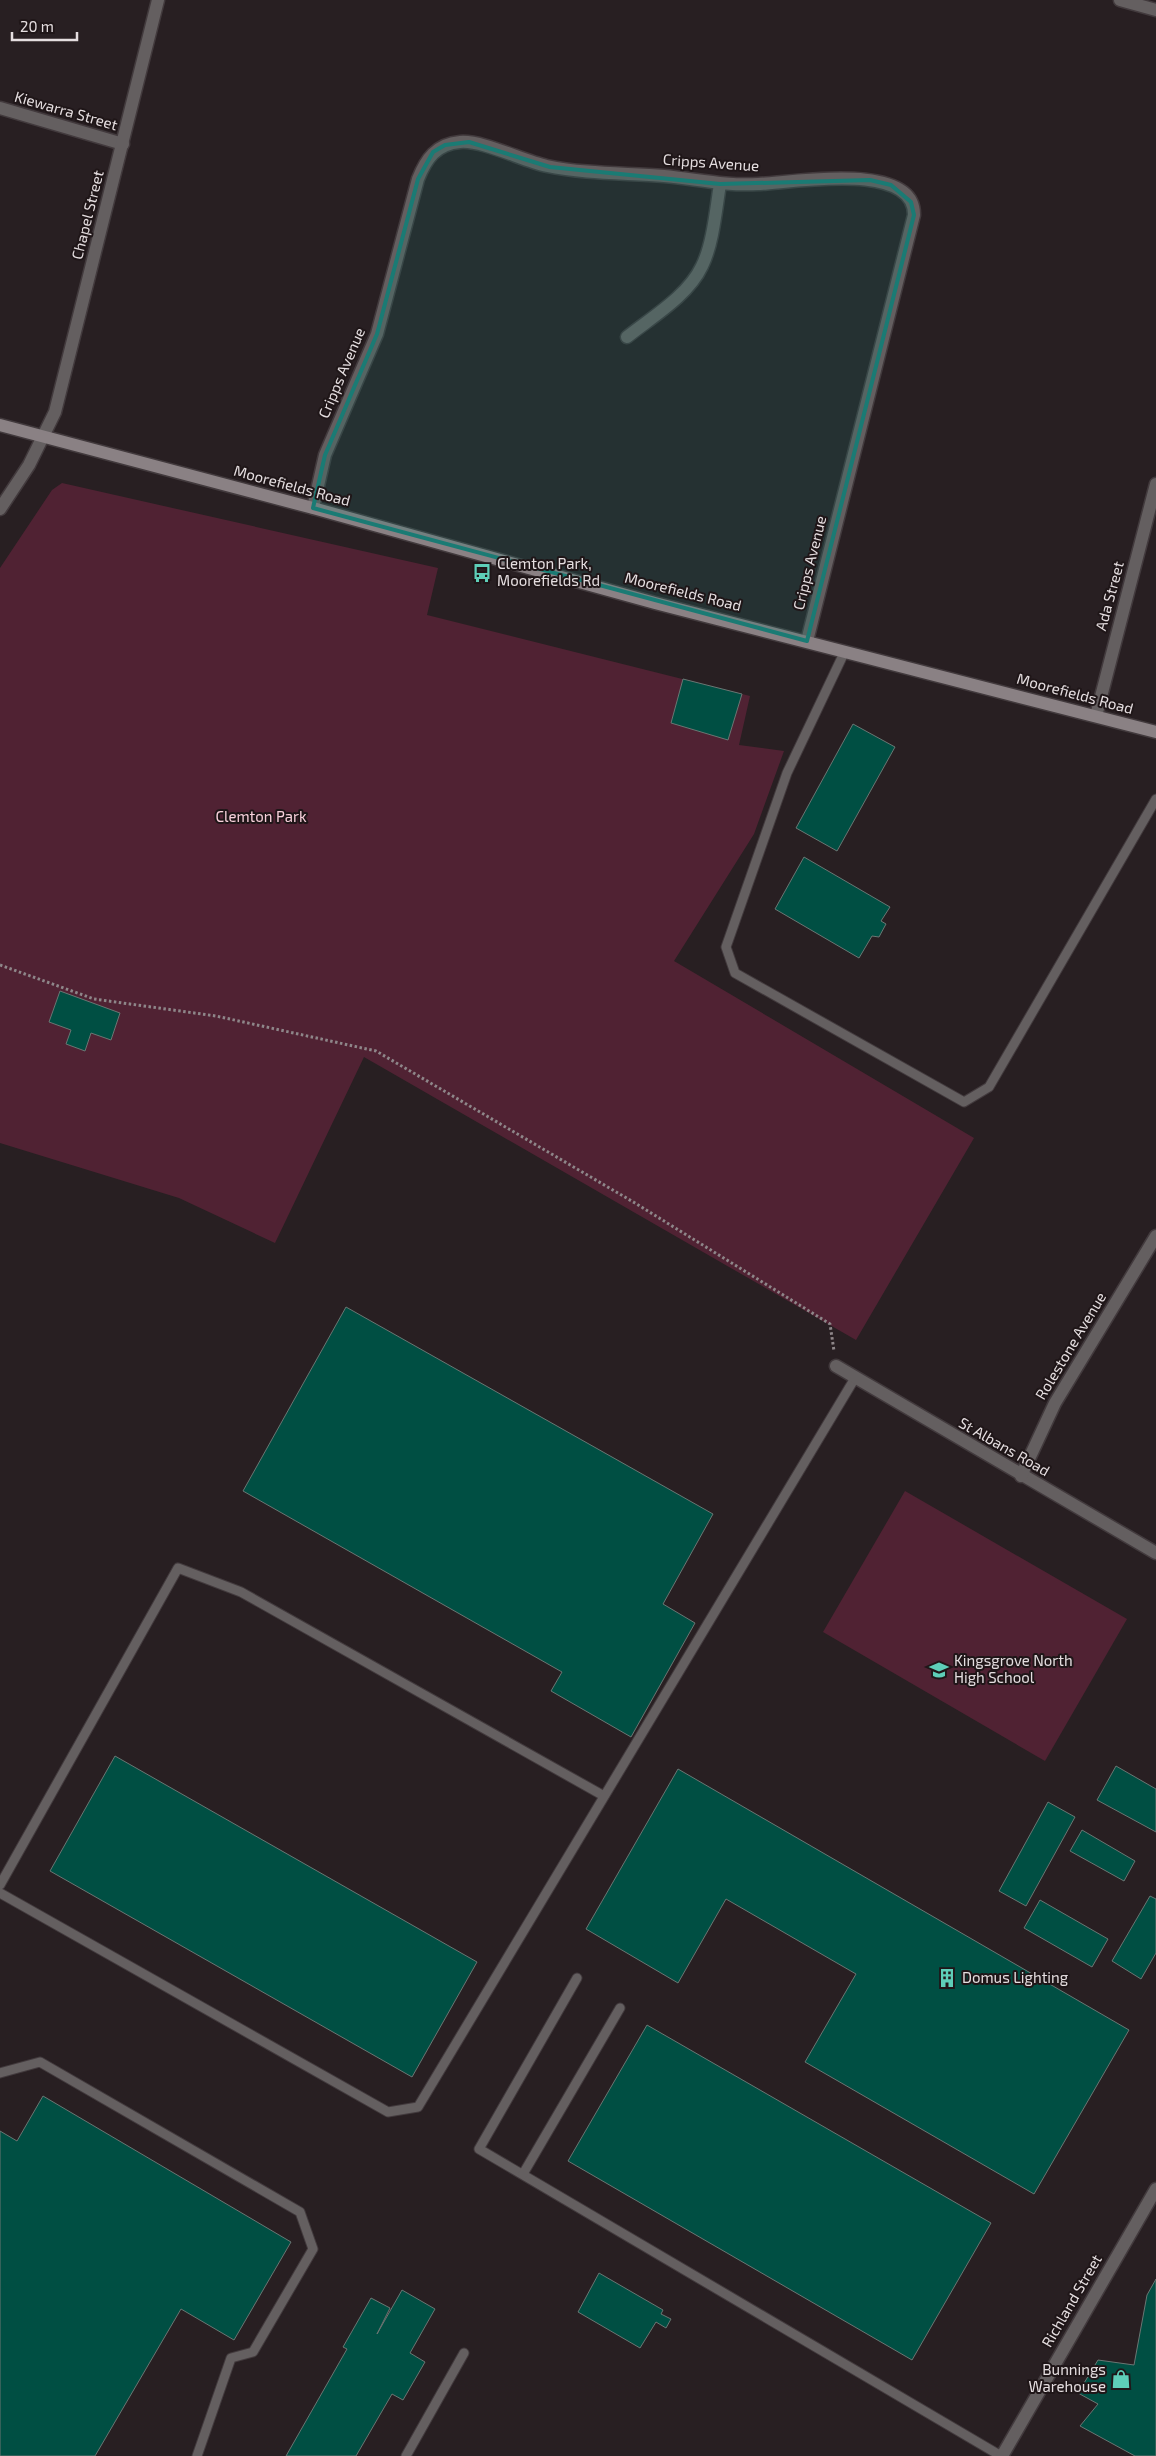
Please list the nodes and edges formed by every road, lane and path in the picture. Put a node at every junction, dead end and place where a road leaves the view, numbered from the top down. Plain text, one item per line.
1 (158, 0) edge
2 (1120, 0) edge
3 (1156, 10) edge
4 (0, 108) edge
5 (123, 144) junction
6 (720, 184) junction
7 (627, 337) dead end
8 (0, 425) edge
9 (44, 436) junction
10 (1156, 484) edge
11 (313, 508) junction
12 (0, 509) edge
13 (807, 641) junction
14 (845, 651) junction
15 (1096, 716) junction
16 (1156, 732) edge
17 (1156, 799) edge
18 (0, 965) edge
19 (1156, 1236) edge
20 (836, 1366) joint
21 (855, 1378) junction
22 (1021, 1476) junction
23 (1156, 1554) edge
24 (604, 1796) junction
25 (0, 1885) edge
26 (0, 1893) edge
27 (577, 1978) dead end
28 (620, 2008) dead end
29 (0, 2073) edge
30 (524, 2174) junction
31 (1156, 2189) edge
32 (464, 2353) dead end
33 (197, 2456) edge
34 (406, 2456) edge
35 (1001, 2456) edge

1 - 5 street, Chapel Street
2 - 3 street
4 - 5 street, Kiewarra Street
5 - 9 street, Chapel Street
6 - 7 street
6 - 11 street, Cripps Avenue
6 - 13 street, Cripps Avenue
8 - 9 main road, Moorefields Road
9 - 11 main road, Moorefields Road
9 - 12 street, Chapel Street
10 - 15 street, Ada Street
11 - 13 main road, Moorefields Road
13 - 14 main road, Moorefields Road
14 - 15 main road, Moorefields Road
14 - 17 lane
15 - 16 main road, Moorefields Road
18 - 20 path
19 - 22 street, Rolestone Avenue
20 - 21 street, St Albans Road
21 - 22 street, St Albans Road
21 - 24 lane
22 - 23 street, St Albans Road
24 - 25 lane
24 - 26 lane
27 - 30 lane
28 - 30 lane
29 - 33 lane
30 - 35 lane
31 - 35 street, Richland Street
32 - 34 lane

